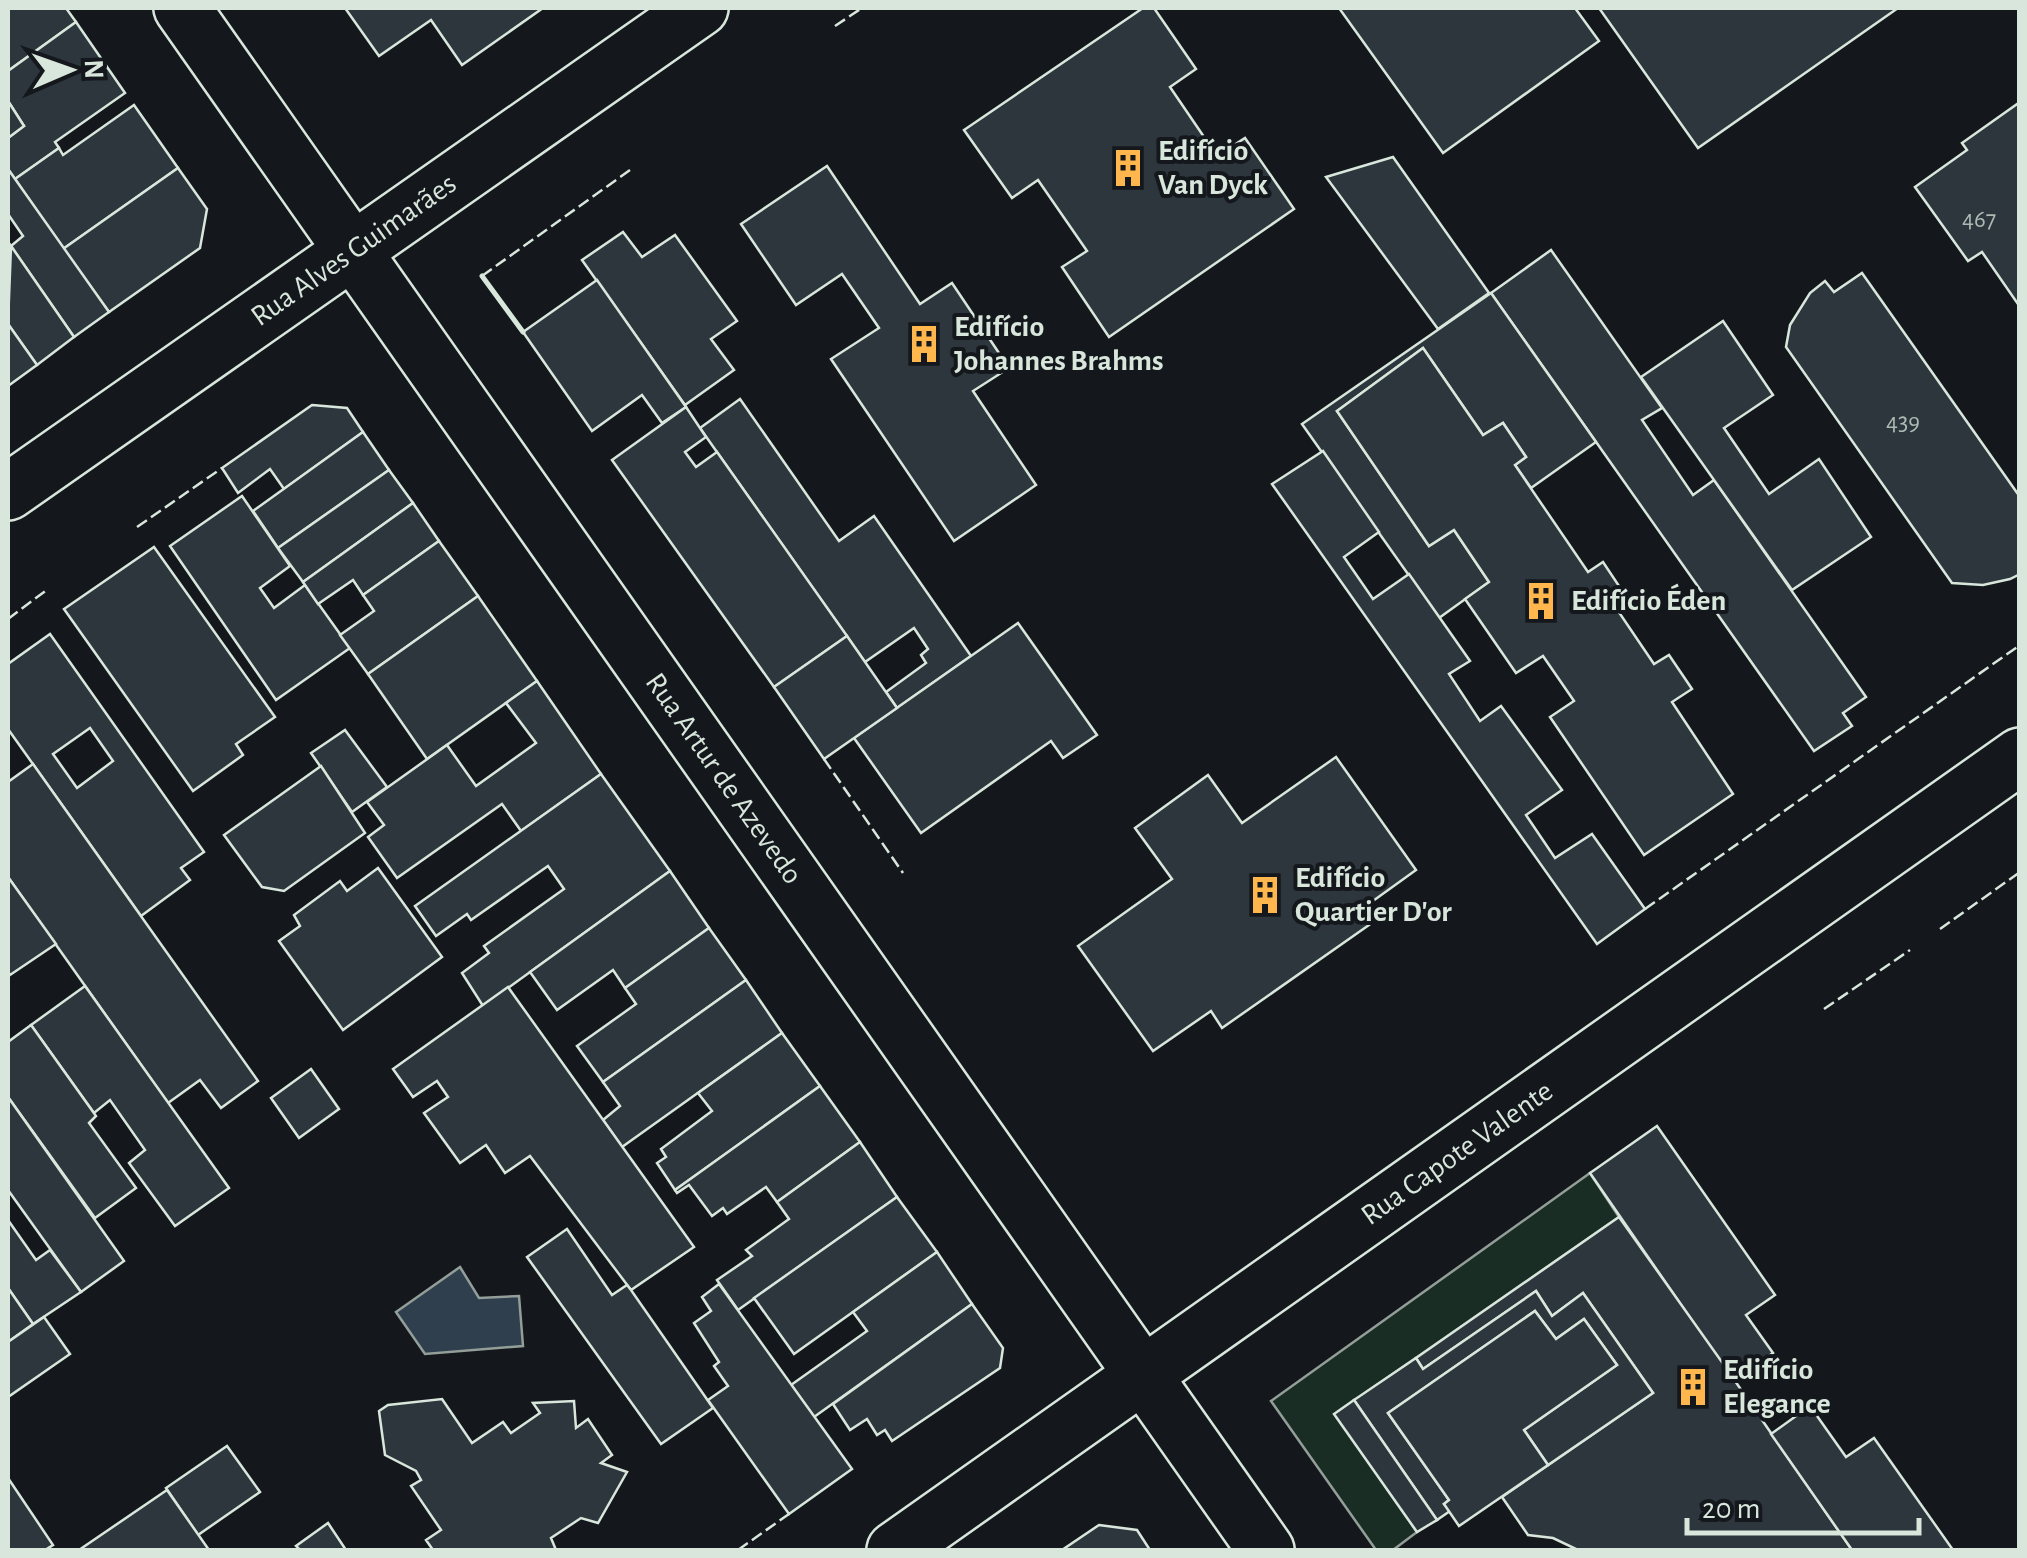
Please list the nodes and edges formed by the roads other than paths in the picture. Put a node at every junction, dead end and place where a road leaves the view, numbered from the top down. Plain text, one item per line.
1 (182, 8) edge
2 (700, 8) edge
3 (353, 252) junction
4 (8, 492) edge
5 (2020, 756) edge
6 (1144, 1376) junction
7 (894, 1550) edge
8 (1266, 1550) edge

1 - 3 street, Rua Artur de Azevedo
2 - 3 street, Rua Alves Guimarães
3 - 4 street, Rua Alves Guimarães
3 - 6 street, Rua Artur de Azevedo
5 - 6 street, Rua Capote Valente
6 - 7 street, Rua Capote Valente
6 - 8 street, Rua Artur de Azevedo

